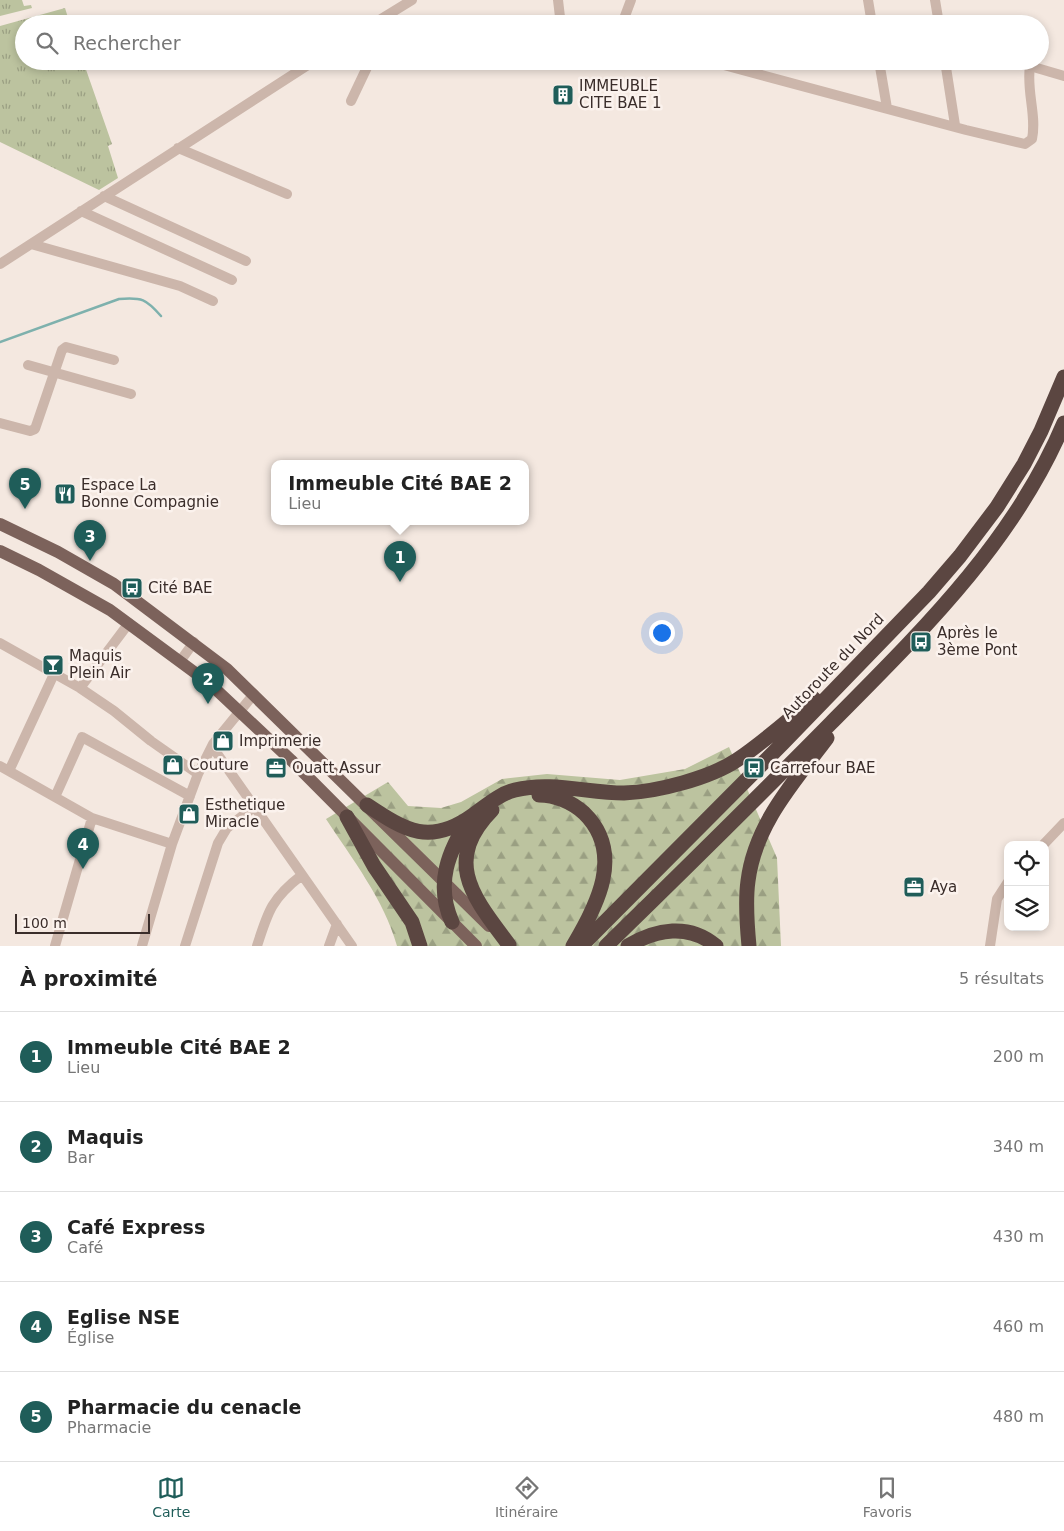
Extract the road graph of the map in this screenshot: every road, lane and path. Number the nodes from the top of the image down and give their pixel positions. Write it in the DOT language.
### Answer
graph roads {
  1 [pos="412,0"];
  2 [pos="558,0"];
  3 [pos="631,0"];
  4 [pos="868,0"];
  5 [pos="935,0"];
  6 [pos="388,15"];
  7 [pos="560,15"];
  8 [pos="625,15"];
  9 [pos="870,15"];
  10 [pos="938,15"];
  11 [pos="300,70"];
  12 [pos="366,70"];
  13 [pos="743,70"];
  14 [pos="880,70"];
  15 [pos="946,70"];
  16 [pos="1030,70"];
  17 [pos="1044,70"];
  18 [pos="1064,76"];
  19 [pos="351,101"];
  20 [pos="887,108"];
  21 [pos="955,125"];
  22 [pos="178,148"];
  23 [pos="286,194"];
  24 [pos="104,196"];
  25 [pos="81,211"];
  26 [pos="31,244"];
  27 [pos="246,261"];
  28 [pos="0,264"];
  29 [pos="232,280"];
  30 [pos="213,301"];
  31 [pos="114,360"];
  32 [pos="28,365"];
  33 [pos="56,374"];
  34 [pos="1064,377"];
  35 [pos="131,394"];
  36 [pos="0,423"];
  37 [pos="1064,423"];
  38 [pos="0,524"];
  39 [pos="0,552"];
  40 [pos="129,623"];
  41 [pos="0,642"];
  42 [pos="194,642"];
  43 [pos="181,660"];
  44 [pos="854,667"];
  45 [pos="54,674"];
  46 [pos="80,688"];
  47 [pos="866,688"];
  48 [pos="254,694"];
  49 [pos="240,712"];
  50 [pos="213,744"];
  51 [pos="4,768"];
  52 [pos="198,774"];
  53 [pos="190,796"];
  54 [pos="55,797"];
  55 [pos="367,804"];
  56 [pos="254,807"];
  57 [pos="347,817"];
  58 [pos="471,817"];
  59 [pos="92,818"];
  60 [pos="1064,824"];
  61 [pos="1047,841"];
  62 [pos="172,844"];
  63 [pos="302,875"];
  64 [pos="443,881"];
  65 [pos="1005,886"];
  66 [pos="452,922"];
  67 [pos="337,924"];
  68 [pos="55,946"];
  69 [pos="142,946"];
  70 [pos="185,946"];
  71 [pos="257,946"];
  72 [pos="330,946"];
  73 [pos="352,946"];
  74 [pos="420,946"];
  75 [pos="476,946"];
  76 [pos="509,946"];
  77 [pos="573,946"];
  78 [pos="580,946"];
  79 [pos="606,946"];
  80 [pos="628,946"];
  81 [pos="716,946"];
  82 [pos="749,946"];
  83 [pos="990,946"];
  1 -- 6 [label="street"];
  2 -- 7 [label="street"];
  3 -- 8 [label="street"];
  4 -- 9 [label="street"];
  5 -- 10 [label="street"];
  11 -- 22 [label="street"];
  12 -- 19 [label="street"];
  13 -- 20 [label="street"];
  14 -- 20 [label="street"];
  15 -- 21 [label="street"];
  16 -- 21 [label="street"];
  17 -- 18 [label="street"];
  20 -- 21 [label="street"];
  22 -- 23 [label="street"];
  22 -- 24 [label="street"];
  24 -- 25 [label="street"];
  24 -- 27 [label="street"];
  25 -- 26 [label="street"];
  25 -- 29 [label="street"];
  26 -- 28 [label="street"];
  26 -- 30 [label="street"];
  31 -- 33 [label="street"];
  32 -- 33 [label="street"];
  33 -- 35 [label="street"];
  33 -- 36 [label="street"];
  34 -- 44 [label="highway, Autoroute du Nord"];
  37 -- 47 [label="highway"];
  38 -- 42 [label="main road"];
  39 -- 40 [label="main road"];
  40 -- 43 [label="main road"];
  40 -- 46 [label="street"];
  41 -- 45 [label="street"];
  42 -- 43 [label="street"];
  42 -- 48 [label="main road"];
  43 -- 49 [label="main road"];
  44 -- 58 [label="highway"];
  44 -- 78 [label="highway, Autoroute du Nord"];
  45 -- 46 [label="street"];
  45 -- 51 [label="street"];
  46 -- 52 [label="street"];
  47 -- 79 [label="highway"];
  47 -- 82 [label="highway"];
  48 -- 49 [label="street"];
  48 -- 55 [label="main road"];
  49 -- 50 [label="street"];
  49 -- 57 [label="main road"];
  50 -- 52 [label="street"];
  50 -- 56 [label="street"];
  51 -- 54 [label="street"];
  52 -- 53 [label="street"];
  53 -- 54 [label="street"];
  53 -- 62 [label="street"];
  54 -- 59 [label="street"];
  55 -- 58 [label="highway"];
  55 -- 64 [label="main road"];
  56 -- 63 [label="street"];
  56 -- 70 [label="street"];
  57 -- 66 [label="main road"];
  57 -- 74 [label="highway"];
  58 -- 64 [label="highway"];
  59 -- 62 [label="street"];
  59 -- 68 [label="street"];
  60 -- 61 [label="street"];
  62 -- 69 [label="street"];
  63 -- 67 [label="street"];
  63 -- 71 [label="street"];
  64 -- 66 [label="highway"];
  64 -- 76 [label="main road"];
  65 -- 83 [label="street"];
  66 -- 75 [label="main road"];
  67 -- 72 [label="street"];
  67 -- 73 [label="street"];
  76 -- 77 [label="highway"];
  80 -- 81 [label="highway"];
}
